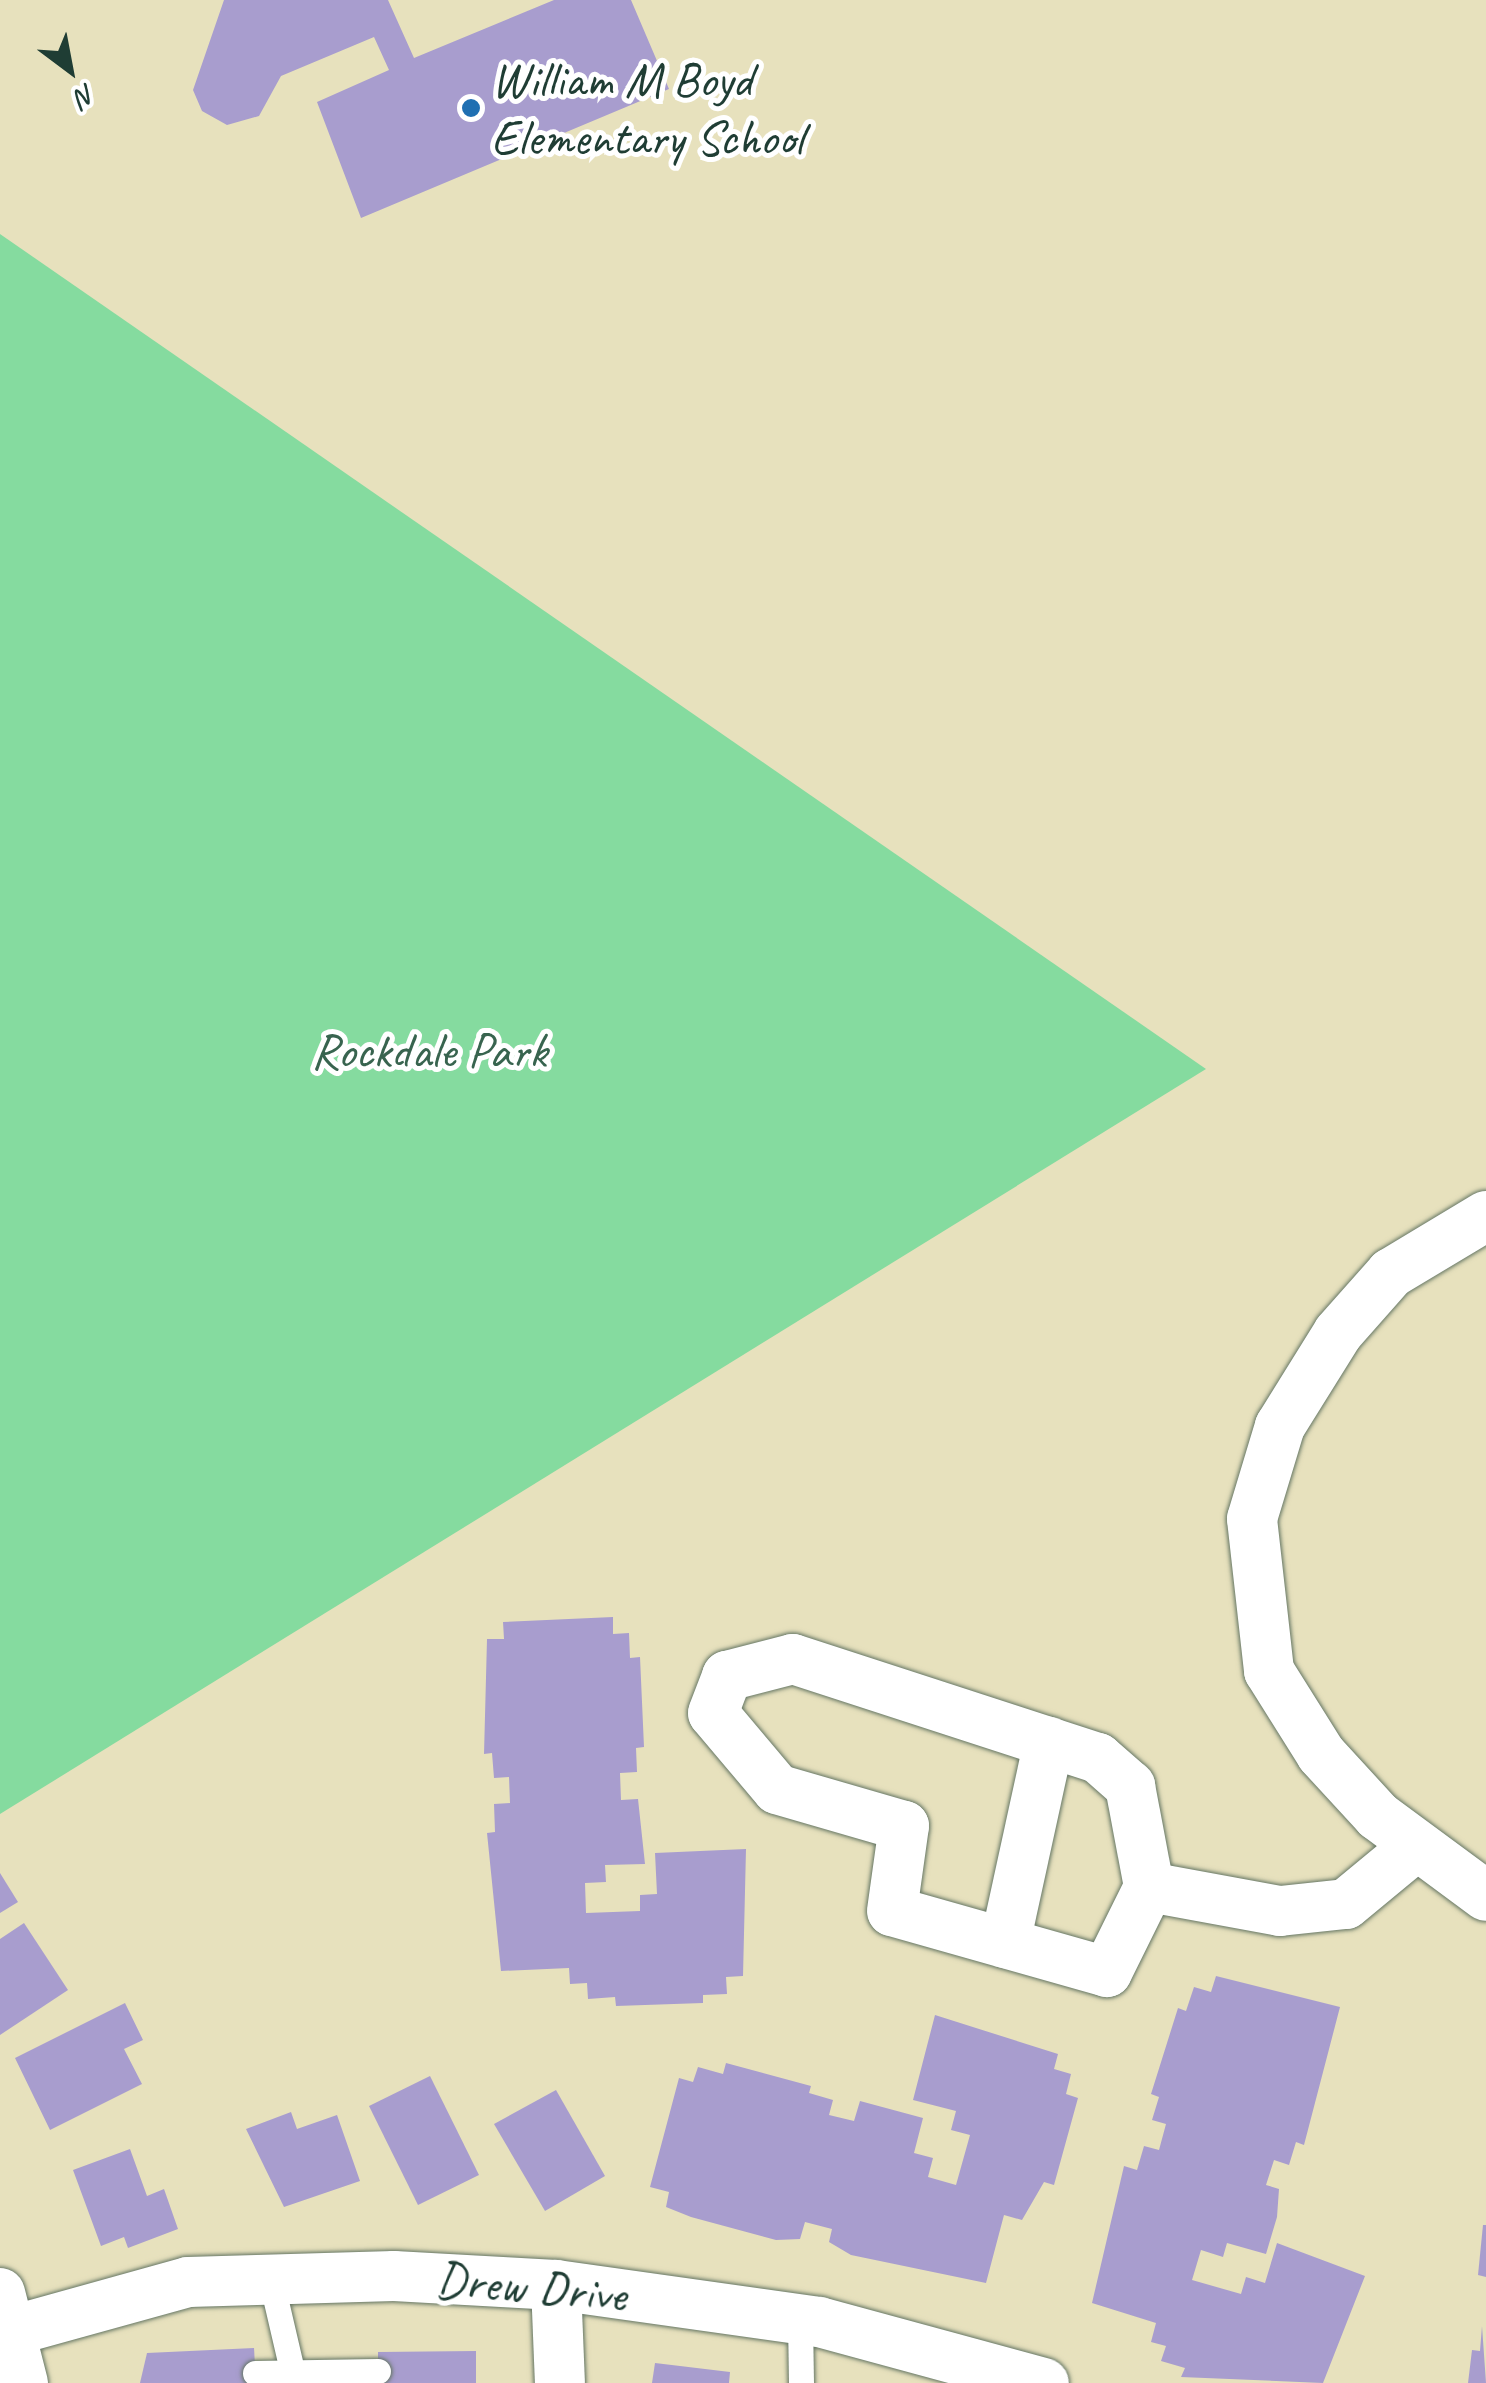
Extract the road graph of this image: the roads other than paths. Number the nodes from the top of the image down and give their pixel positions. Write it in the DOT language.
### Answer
graph roads {
  1 [pos="1486,1216"];
  2 [pos="1049,1742"];
  3 [pos="1416,1846"];
  4 [pos="1149,1887"];
  5 [pos="1486,1896"];
  6 [pos="1005,1943"];
  7 [pos="271,2280"];
  8 [pos="556,2284"];
  9 [pos="6,2312"];
  10 [pos="800,2319"];
  11 [pos="378,2371"];
  12 [pos="256,2373"];
  13 [pos="294,2378"];
  14 [pos="24,2383"];
  15 [pos="560,2383"];
  16 [pos="800,2383"];
  17 [pos="1044,2383"];
  1 -- 3 [label="street"];
  2 -- 4 [label="street"];
  2 -- 6 [label="street"];
  2 -- 6 [label="street"];
  3 -- 4 [label="street"];
  3 -- 5 [label="street"];
  4 -- 6 [label="street"];
  7 -- 8 [label="street, Drew Drive"];
  7 -- 9 [label="street, Drew Drive"];
  7 -- 13 [label="lane"];
  8 -- 10 [label="street, Drew Drive"];
  8 -- 15 [label="street"];
  9 -- 14 [label="street"];
  10 -- 16 [label="lane"];
  10 -- 17 [label="street, Drew Drive"];
  11 -- 13 [label="lane"];
  12 -- 13 [label="lane"];
}
